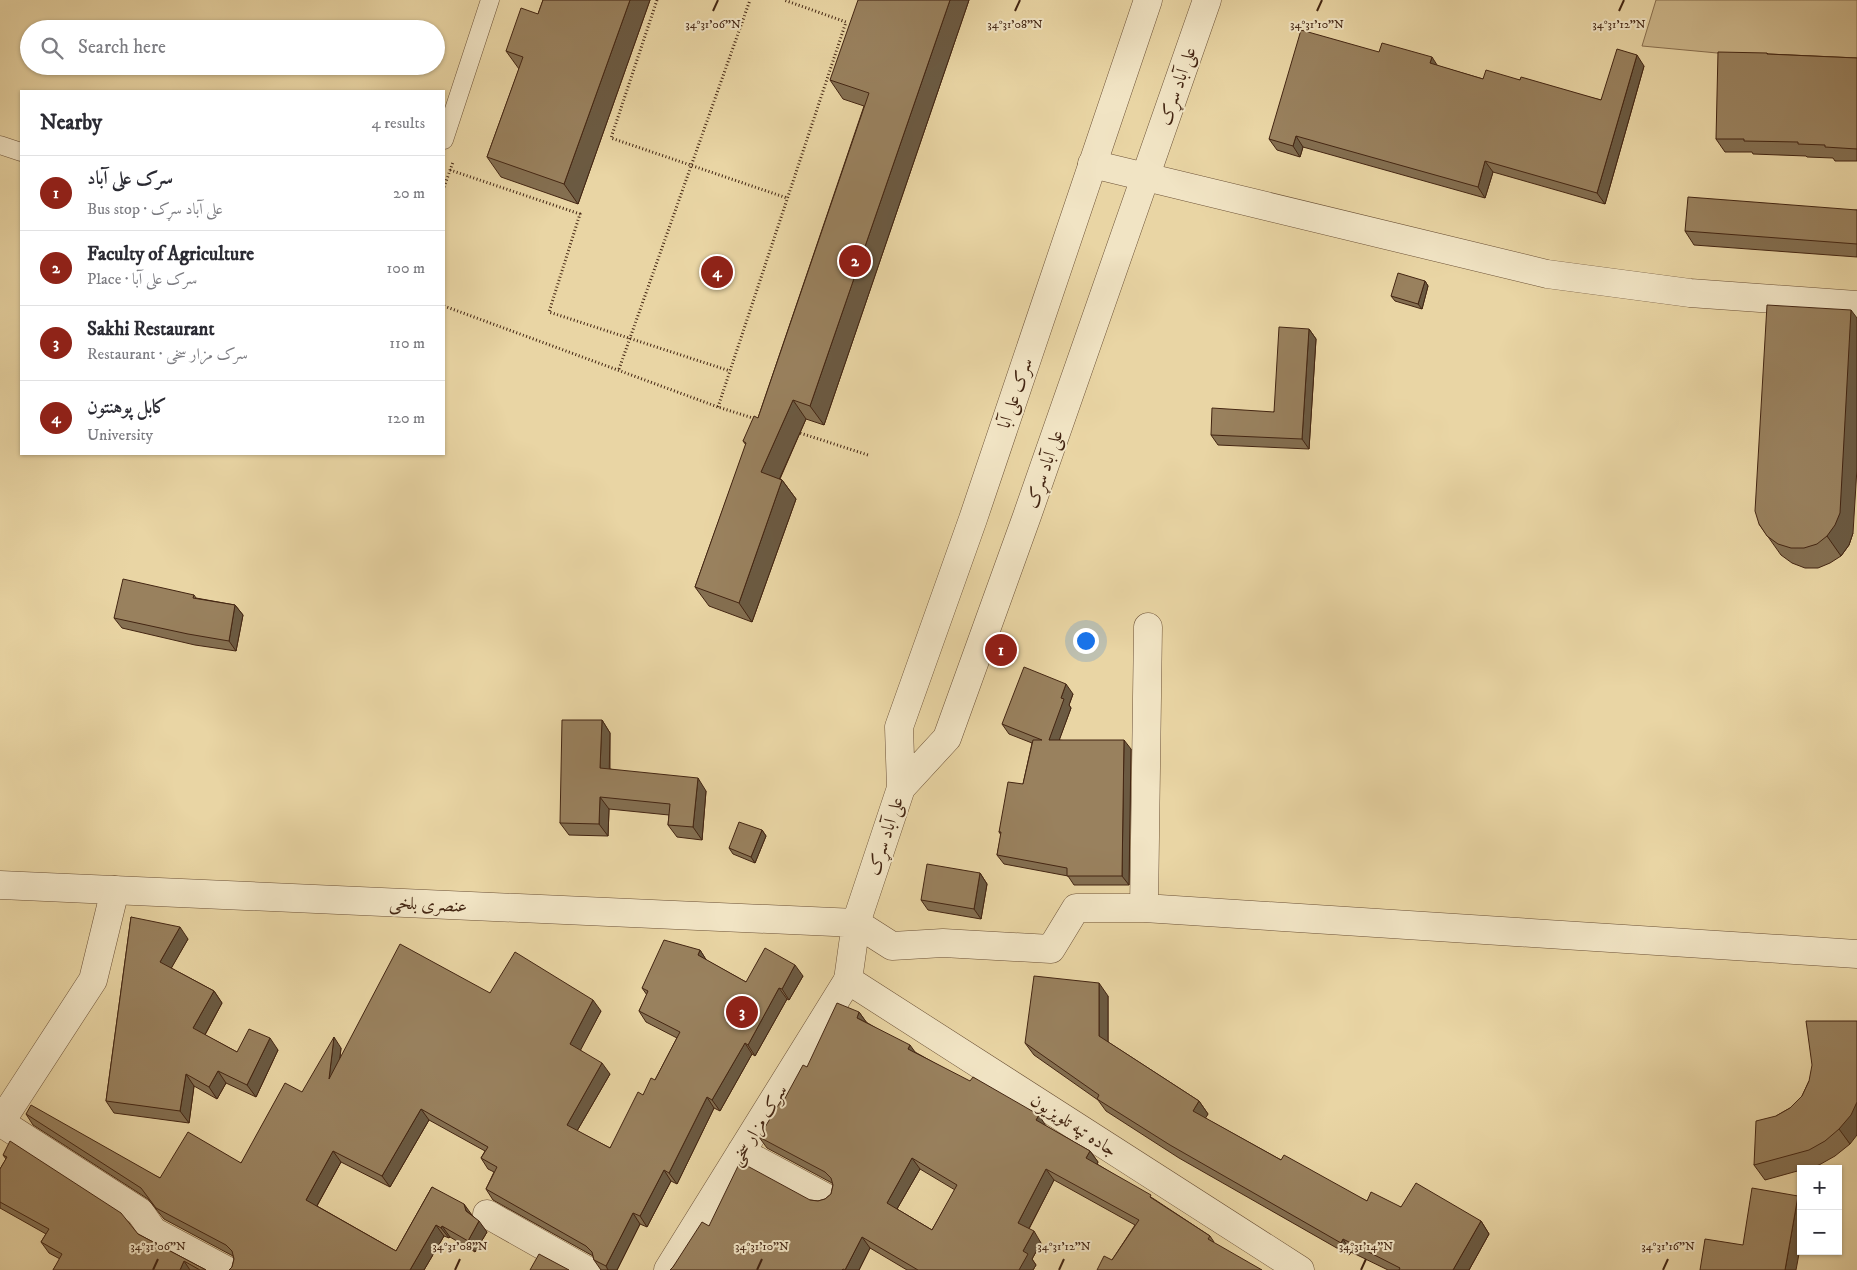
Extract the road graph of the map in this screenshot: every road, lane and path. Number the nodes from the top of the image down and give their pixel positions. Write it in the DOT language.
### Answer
graph roads {
  1 [pos="490,0"];
  2 [pos="657,0"];
  3 [pos="750,0"];
  4 [pos="784,0"];
  5 [pos="1148,0"];
  6 [pos="1207,0"];
  7 [pos="445,137"];
  8 [pos="0,145"];
  9 [pos="20,152"];
  10 [pos="1092,164"];
  11 [pos="691,166"];
  12 [pos="450,170"];
  13 [pos="1146,175"];
  14 [pos="787,198"];
  15 [pos="1857,305"];
  16 [pos="445,306"];
  17 [pos="630,338"];
  18 [pos="619,369"];
  19 [pos="730,371"];
  20 [pos="718,407"];
  21 [pos="765,422"];
  22 [pos="793,431"];
  23 [pos="868,455"];
  24 [pos="1148,626"];
  25 [pos="901,788"];
  26 [pos="0,884"];
  27 [pos="115,890"];
  28 [pos="1144,908"];
  29 [pos="856,923"];
  30 [pos="1857,954"];
  31 [pos="848,980"];
  32 [pos="0,1122"];
  33 [pos="741,1152"];
  34 [pos="825,1197"];
  35 [pos="486,1214"];
  36 [pos="226,1270"];
  37 [pos="586,1270"];
  38 [pos="668,1270"];
  39 [pos="1300,1270"];
  1 -- 7 [label="lane"];
  2 -- 11 [label="path"];
  3 -- 11 [label="path"];
  4 -- 14 [label="path"];
  5 -- 10 [label="street, سرک علی آبا"];
  6 -- 13 [label="street, علی آباد سړک"];
  8 -- 9 [label="lane"];
  10 -- 13 [label="street"];
  10 -- 25 [label="street, سرک علی آبا"];
  11 -- 14 [label="path"];
  11 -- 17 [label="path"];
  12 -- 17 [label="path"];
  13 -- 15 [label="street"];
  13 -- 25 [label="street, علی آباد سړک"];
  14 -- 19 [label="path"];
  16 -- 18 [label="path"];
  17 -- 18 [label="path"];
  17 -- 19 [label="path"];
  18 -- 20 [label="path"];
  19 -- 20 [label="path"];
  20 -- 21 [label="path"];
  22 -- 23 [label="path"];
  24 -- 28 [label="street"];
  25 -- 29 [label="street, علی آباد سړک"];
  26 -- 27 [label="street, عنصری بلخی"];
  27 -- 29 [label="street, عنصری بلخی"];
  27 -- 32 [label="street"];
  28 -- 29 [label="street"];
  28 -- 30 [label="street"];
  29 -- 31 [label="street, علی آباد سړک"];
  31 -- 33 [label="street, سرک مزار سخی"];
  31 -- 39 [label="street, جاده تپه تلویزیون"];
  32 -- 36 [label="street"];
  33 -- 34 [label="street"];
  33 -- 38 [label="street, سرک مزار سخی"];
  35 -- 37 [label="street"];
}
